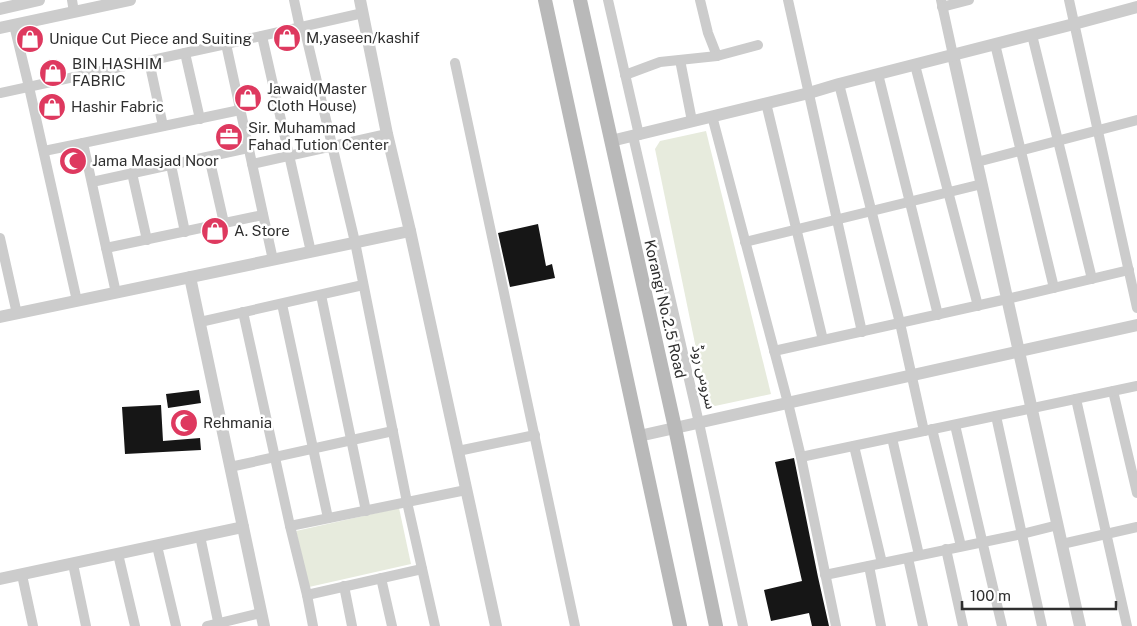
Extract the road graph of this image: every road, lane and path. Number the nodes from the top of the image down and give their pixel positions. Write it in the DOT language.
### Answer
graph roads {
  1 [pos="39,0"];
  2 [pos="130,0"];
  3 [pos="294,0"];
  4 [pos="360,0"];
  5 [pos="545,0"];
  6 [pos="580,0"];
  7 [pos="608,0"];
  8 [pos="700,0"];
  9 [pos="788,0"];
  10 [pos="970,0"];
  11 [pos="1069,0"];
  12 [pos="941,3"];
  13 [pos="73,6"];
  14 [pos="1137,7"];
  15 [pos="0,9"];
  16 [pos="363,13"];
  17 [pos="1074,24"];
  18 [pos="14,25"];
  19 [pos="302,27"];
  20 [pos="0,28"];
  21 [pos="1032,35"];
  22 [pos="262,36"];
  23 [pos="226,44"];
  24 [pos="995,44"];
  25 [pos="758,45"];
  26 [pos="185,53"];
  27 [pos="953,55"];
  28 [pos="717,56"];
  29 [pos="680,60"];
  30 [pos="149,61"];
  31 [pos="455,63"];
  32 [pos="916,65"];
  33 [pos="878,74"];
  34 [pos="625,75"];
  35 [pos="839,84"];
  36 [pos="30,87"];
  37 [pos="0,93"];
  38 [pos="809,93"];
  39 [pos="766,102"];
  40 [pos="240,110"];
  41 [pos="712,116"];
  42 [pos="200,119"];
  43 [pos="1137,120"];
  44 [pos="692,121"];
  45 [pos="162,126"];
  46 [pos="1098,130"];
  47 [pos="387,134"];
  48 [pos="636,136"];
  49 [pos="611,141"];
  50 [pos="1058,141"];
  51 [pos="83,143"];
  52 [pos="332,146"];
  53 [pos="248,148"];
  54 [pos="1020,150"];
  55 [pos="44,151"];
  56 [pos="289,156"];
  57 [pos="209,157"];
  58 [pos="977,162"];
  59 [pos="252,164"];
  60 [pos="171,165"];
  61 [pos="132,173"];
  62 [pos="92,182"];
  63 [pos="982,184"];
  64 [pos="948,192"];
  65 [pos="910,201"];
  66 [pos="871,211"];
  67 [pos="263,215"];
  68 [pos="837,219"];
  69 [pos="224,224"];
  70 [pos="796,229"];
  71 [pos="410,231"];
  72 [pos="185,232"];
  73 [pos="0,238"];
  74 [pos="147,240"];
  75 [pos="354,242"];
  76 [pos="745,242"];
  77 [pos="106,248"];
  78 [pos="311,252"];
  79 [pos="273,260"];
  80 [pos="1129,270"];
  81 [pos="190,277"];
  82 [pos="1092,279"];
  83 [pos="364,286"];
  84 [pos="1054,288"];
  85 [pos="116,293"];
  86 [pos="321,295"];
  87 [pos="1007,300"];
  88 [pos="77,301"];
  89 [pos="282,304"];
  90 [pos="978,306"];
  91 [pos="1137,308"];
  92 [pos="243,312"];
  93 [pos="16,314"];
  94 [pos="938,315"];
  95 [pos="0,318"];
  96 [pos="200,322"];
  97 [pos="900,323"];
  98 [pos="1137,325"];
  99 [pos="862,332"];
  100 [pos="823,340"];
  101 [pos="774,351"];
  102 [pos="1019,352"];
  103 [pos="911,376"];
  104 [pos="1137,386"];
  105 [pos="1113,391"];
  106 [pos="1076,399"];
  107 [pos="788,403"];
  108 [pos="1032,409"];
  109 [pos="996,416"];
  110 [pos="700,423"];
  111 [pos="955,425"];
  112 [pos="675,428"];
  113 [pos="928,430"];
  114 [pos="393,431"];
  115 [pos="535,435"];
  116 [pos="639,436"];
  117 [pos="892,438"];
  118 [pos="352,440"];
  119 [pos="854,446"];
  120 [pos="313,448"];
  121 [pos="458,452"];
  122 [pos="275,457"];
  123 [pos="801,457"];
  124 [pos="230,467"];
  125 [pos="466,490"];
  126 [pos="1137,493"];
  127 [pos="407,502"];
  128 [pos="366,511"];
  129 [pos="328,518"];
  130 [pos="1058,525"];
  131 [pos="290,526"];
  132 [pos="243,527"];
  133 [pos="1137,527"];
  134 [pos="1022,534"];
  135 [pos="1106,534"];
  136 [pos="200,536"];
  137 [pos="982,542"];
  138 [pos="1062,544"];
  139 [pos="157,546"];
  140 [pos="961,546"];
  141 [pos="946,549"];
  142 [pos="118,554"];
  143 [pos="919,555"];
  144 [pos="908,558"];
  145 [pos="882,563"];
  146 [pos="73,564"];
  147 [pos="869,566"];
  148 [pos="422,569"];
  149 [pos="22,575"];
  150 [pos="825,575"];
  151 [pos="381,578"];
  152 [pos="0,579"];
  153 [pos="344,586"];
  154 [pos="307,595"];
  155 [pos="261,613"];
  156 [pos="219,625"];
  157 [pos="33,626"];
  158 [pos="86,626"];
  159 [pos="135,626"];
  160 [pos="176,626"];
  161 [pos="207,626"];
  162 [pos="264,626"];
  163 [pos="313,626"];
  164 [pos="352,626"];
  165 [pos="392,626"];
  166 [pos="435,626"];
  167 [pos="496,626"];
  168 [pos="575,626"];
  169 [pos="680,626"];
  170 [pos="716,626"];
  171 [pos="743,626"];
  172 [pos="836,626"];
  173 [pos="882,626"];
  174 [pos="923,626"];
  175 [pos="963,626"];
  176 [pos="1002,626"];
  177 [pos="1042,626"];
  178 [pos="1080,626"];
  179 [pos="1127,626"];
  1 -- 15 [label="street"];
  2 -- 13 [label="street"];
  3 -- 19 [label="street"];
  4 -- 16 [label="street"];
  5 -- 116 [label="main road"];
  6 -- 49 [label="main road, Korangi No.2.5 Road"];
  7 -- 34 [label="street, سروس روڈ"];
  8 -- 28 [label="street"];
  9 -- 38 [label="street"];
  10 -- 12 [label="street"];
  11 -- 17 [label="street"];
  12 -- 27 [label="street"];
  13 -- 18 [label="street"];
  14 -- 17 [label="street"];
  16 -- 19 [label="street"];
  16 -- 47 [label="street"];
  17 -- 21 [label="street"];
  17 -- 46 [label="street"];
  18 -- 20 [label="street"];
  18 -- 36 [label="street"];
  19 -- 22 [label="street"];
  19 -- 52 [label="street"];
  21 -- 24 [label="street"];
  21 -- 50 [label="street"];
  22 -- 23 [label="street"];
  22 -- 56 [label="street"];
  23 -- 26 [label="street"];
  23 -- 40 [label="street"];
  24 -- 27 [label="street"];
  24 -- 54 [label="street"];
  25 -- 28 [label="street"];
  26 -- 30 [label="street"];
  26 -- 42 [label="street"];
  27 -- 32 [label="street"];
  27 -- 58 [label="street"];
  28 -- 29 [label="street"];
  29 -- 34 [label="street"];
  29 -- 44 [label="street"];
  30 -- 36 [label="street"];
  30 -- 45 [label="street"];
  31 -- 115 [label="street"];
  32 -- 33 [label="street"];
  32 -- 64 [label="street"];
  33 -- 35 [label="street"];
  33 -- 65 [label="street"];
  34 -- 48 [label="street, سروس روڈ"];
  35 -- 38 [label="street"];
  35 -- 66 [label="street"];
  36 -- 37 [label="street"];
  36 -- 55 [label="street"];
  38 -- 39 [label="street"];
  38 -- 68 [label="street"];
  39 -- 41 [label="street"];
  39 -- 70 [label="street"];
  40 -- 42 [label="street"];
  40 -- 53 [label="street"];
  41 -- 44 [label="street"];
  41 -- 76 [label="street"];
  42 -- 45 [label="street"];
  43 -- 46 [label="street"];
  44 -- 48 [label="street"];
  45 -- 51 [label="street"];
  46 -- 50 [label="street"];
  46 -- 80 [label="street"];
  47 -- 52 [label="street"];
  47 -- 71 [label="street"];
  48 -- 49 [label="street"];
  48 -- 110 [label="street, سروس روڈ"];
  49 -- 112 [label="main road, Korangi No.2.5 Road"];
  50 -- 54 [label="street"];
  50 -- 82 [label="street"];
  51 -- 55 [label="street"];
  51 -- 62 [label="street"];
  52 -- 56 [label="street"];
  52 -- 75 [label="street"];
  53 -- 57 [label="street"];
  53 -- 59 [label="street"];
  54 -- 58 [label="street"];
  54 -- 84 [label="street"];
  55 -- 88 [label="street"];
  56 -- 59 [label="street"];
  56 -- 78 [label="street"];
  57 -- 60 [label="street"];
  57 -- 69 [label="street"];
  58 -- 63 [label="street"];
  59 -- 67 [label="street"];
  60 -- 61 [label="street"];
  60 -- 72 [label="street"];
  61 -- 62 [label="street"];
  61 -- 74 [label="street"];
  62 -- 77 [label="street"];
  63 -- 64 [label="street"];
  63 -- 87 [label="street"];
  64 -- 65 [label="street"];
  64 -- 90 [label="street"];
  65 -- 66 [label="street"];
  65 -- 94 [label="street"];
  66 -- 68 [label="street"];
  66 -- 97 [label="street"];
  67 -- 69 [label="street"];
  67 -- 79 [label="street"];
  68 -- 70 [label="street"];
  68 -- 99 [label="street"];
  69 -- 72 [label="street"];
  70 -- 76 [label="street"];
  70 -- 100 [label="street"];
  71 -- 75 [label="street"];
  71 -- 121 [label="street"];
  72 -- 74 [label="street"];
  73 -- 93 [label="street"];
  74 -- 77 [label="street"];
  75 -- 78 [label="street"];
  75 -- 83 [label="street"];
  76 -- 101 [label="street"];
  77 -- 85 [label="street"];
  78 -- 79 [label="street"];
  79 -- 81 [label="street"];
  80 -- 82 [label="street"];
  80 -- 91 [label="street"];
  81 -- 85 [label="street"];
  81 -- 96 [label="street"];
  82 -- 84 [label="street"];
  83 -- 86 [label="street"];
  83 -- 114 [label="street"];
  84 -- 87 [label="street"];
  85 -- 88 [label="street"];
  86 -- 89 [label="street"];
  86 -- 118 [label="street"];
  87 -- 90 [label="street"];
  87 -- 102 [label="street"];
  88 -- 93 [label="street"];
  89 -- 92 [label="street"];
  89 -- 120 [label="street"];
  90 -- 94 [label="street"];
  92 -- 96 [label="street"];
  92 -- 122 [label="street"];
  93 -- 95 [label="street"];
  94 -- 97 [label="street"];
  96 -- 124 [label="street"];
  97 -- 99 [label="street"];
  97 -- 103 [label="street"];
  98 -- 102 [label="street"];
  99 -- 100 [label="street"];
  100 -- 101 [label="street"];
  101 -- 107 [label="street"];
  102 -- 103 [label="street"];
  102 -- 108 [label="street"];
  103 -- 107 [label="street"];
  103 -- 113 [label="street"];
  104 -- 105 [label="street"];
  105 -- 106 [label="street"];
  105 -- 126 [label="street"];
  106 -- 108 [label="street"];
  106 -- 135 [label="street"];
  107 -- 110 [label="street"];
  107 -- 123 [label="street"];
  108 -- 109 [label="street"];
  108 -- 130 [label="street"];
  109 -- 111 [label="street"];
  109 -- 134 [label="street"];
  110 -- 112 [label="street"];
  110 -- 171 [label="street, سروس روڈ"];
  111 -- 113 [label="street"];
  111 -- 137 [label="street"];
  112 -- 116 [label="street"];
  112 -- 170 [label="main road, Korangi No.2.5 Road"];
  113 -- 117 [label="street"];
  113 -- 140 [label="street"];
  114 -- 118 [label="street"];
  114 -- 127 [label="street"];
  115 -- 121 [label="street"];
  115 -- 168 [label="street"];
  116 -- 169 [label="main road"];
  117 -- 119 [label="street"];
  117 -- 143 [label="street"];
  118 -- 120 [label="street"];
  118 -- 128 [label="street"];
  119 -- 123 [label="street"];
  119 -- 145 [label="street"];
  120 -- 122 [label="street"];
  120 -- 129 [label="street"];
  121 -- 125 [label="street"];
  122 -- 124 [label="street"];
  122 -- 131 [label="street"];
  123 -- 150 [label="street"];
  124 -- 132 [label="street"];
  125 -- 127 [label="street"];
  125 -- 167 [label="street"];
  127 -- 128 [label="street"];
  127 -- 148 [label="street"];
  128 -- 129 [label="street"];
  129 -- 131 [label="street"];
  130 -- 134 [label="street"];
  130 -- 138 [label="street"];
  131 -- 154 [label="street"];
  132 -- 136 [label="street"];
  132 -- 155 [label="street"];
  133 -- 135 [label="street"];
  134 -- 137 [label="street"];
  134 -- 177 [label="street"];
  135 -- 138 [label="street"];
  135 -- 179 [label="street"];
  136 -- 139 [label="street"];
  136 -- 156 [label="street"];
  137 -- 140 [label="street"];
  137 -- 176 [label="street"];
  138 -- 178 [label="street"];
  139 -- 142 [label="street"];
  139 -- 160 [label="street"];
  140 -- 141 [label="street"];
  141 -- 143 [label="street"];
  141 -- 175 [label="street"];
  142 -- 146 [label="street"];
  142 -- 159 [label="street"];
  143 -- 144 [label="street"];
  144 -- 145 [label="street"];
  144 -- 174 [label="street"];
  145 -- 147 [label="street"];
  146 -- 149 [label="street"];
  146 -- 158 [label="street"];
  147 -- 150 [label="street"];
  147 -- 173 [label="street"];
  148 -- 151 [label="street"];
  148 -- 166 [label="street"];
  149 -- 152 [label="street"];
  149 -- 157 [label="street"];
  150 -- 172 [label="street"];
  151 -- 153 [label="street"];
  151 -- 165 [label="street"];
  153 -- 154 [label="street"];
  153 -- 164 [label="street"];
  154 -- 163 [label="street"];
  155 -- 156 [label="street"];
  155 -- 162 [label="street"];
  156 -- 161 [label="street"];
}
